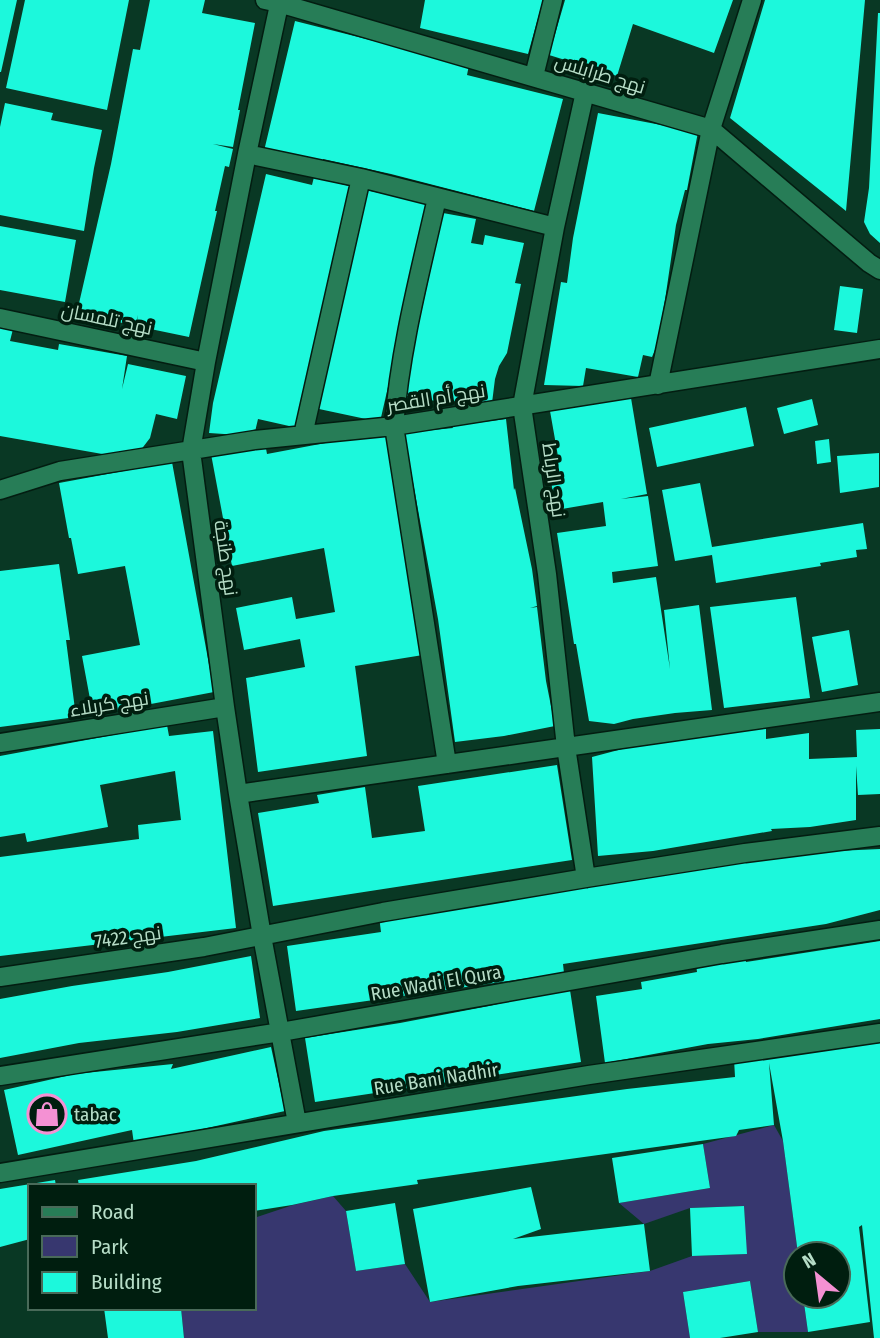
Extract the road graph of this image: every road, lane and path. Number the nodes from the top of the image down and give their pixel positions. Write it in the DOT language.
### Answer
graph roads {
  1 [pos="553,0"];
  2 [pos="752,0"];
  3 [pos="275,1"];
  4 [pos="534,76"];
  5 [pos="584,92"];
  6 [pos="711,129"];
  7 [pos="247,153"];
  8 [pos="361,178"];
  9 [pos="437,198"];
  10 [pos="555,228"];
  11 [pos="880,270"];
  12 [pos="0,318"];
  13 [pos="880,349"];
  14 [pos="206,362"];
  15 [pos="658,385"];
  16 [pos="522,406"];
  17 [pos="394,426"];
  18 [pos="303,435"];
  19 [pos="191,451"];
  20 [pos="0,489"];
  21 [pos="880,702"];
  22 [pos="225,707"];
  23 [pos="0,743"];
  24 [pos="566,747"];
  25 [pos="447,764"];
  26 [pos="238,794"];
  27 [pos="880,836"];
  28 [pos="586,878"];
  29 [pos="880,930"];
  30 [pos="262,936"];
  31 [pos="0,978"];
  32 [pos="281,1032"];
  33 [pos="880,1032"];
  34 [pos="0,1076"];
  35 [pos="297,1123"];
  36 [pos="0,1173"];
  1 -- 4 [label="street"];
  2 -- 6 [label="street"];
  3 -- 4 [label="street, نهج طرابلس"];
  3 -- 7 [label="street, نهج طنجة"];
  4 -- 5 [label="street, نهج طرابلس"];
  5 -- 6 [label="street, نهج طرابلس"];
  5 -- 10 [label="street, نهج الرباط"];
  6 -- 11 [label="street, نهج طرابلس"];
  6 -- 15 [label="street"];
  7 -- 8 [label="street"];
  7 -- 14 [label="street, نهج طنجة"];
  8 -- 9 [label="street"];
  8 -- 18 [label="street"];
  9 -- 10 [label="street"];
  9 -- 17 [label="street"];
  10 -- 16 [label="street, نهج الرباط"];
  12 -- 14 [label="street, نهج تلمسان"];
  13 -- 15 [label="street, نهج أم القصر"];
  14 -- 19 [label="street, نهج طنجة"];
  15 -- 16 [label="street, نهج أم القصر"];
  16 -- 17 [label="street, نهج أم القصر"];
  16 -- 24 [label="street, نهج الرباط"];
  17 -- 18 [label="street, نهج أم القصر"];
  17 -- 25 [label="street"];
  18 -- 19 [label="street, نهج أم القصر"];
  19 -- 20 [label="street, نهج أم القصر"];
  19 -- 22 [label="street, نهج طنجة"];
  21 -- 24 [label="street"];
  22 -- 23 [label="street, نهج كربلاء"];
  22 -- 26 [label="street, نهج طنجة"];
  24 -- 25 [label="street"];
  24 -- 28 [label="street, نهج الرباط"];
  25 -- 26 [label="street"];
  26 -- 30 [label="street, نهج طنجة"];
  27 -- 28 [label="street, نهج 7422"];
  28 -- 30 [label="street, نهج 7422"];
  29 -- 32 [label="street, Rue Wadi El Qura"];
  30 -- 31 [label="street, نهج 7422"];
  30 -- 32 [label="street, نهج طنجة"];
  32 -- 34 [label="street, Rue Wadi El Qura"];
  32 -- 35 [label="street, نهج طنجة"];
  33 -- 35 [label="street, Rue Bani Nadhir"];
  35 -- 36 [label="street, Rue Bani Nadhir"];
}
